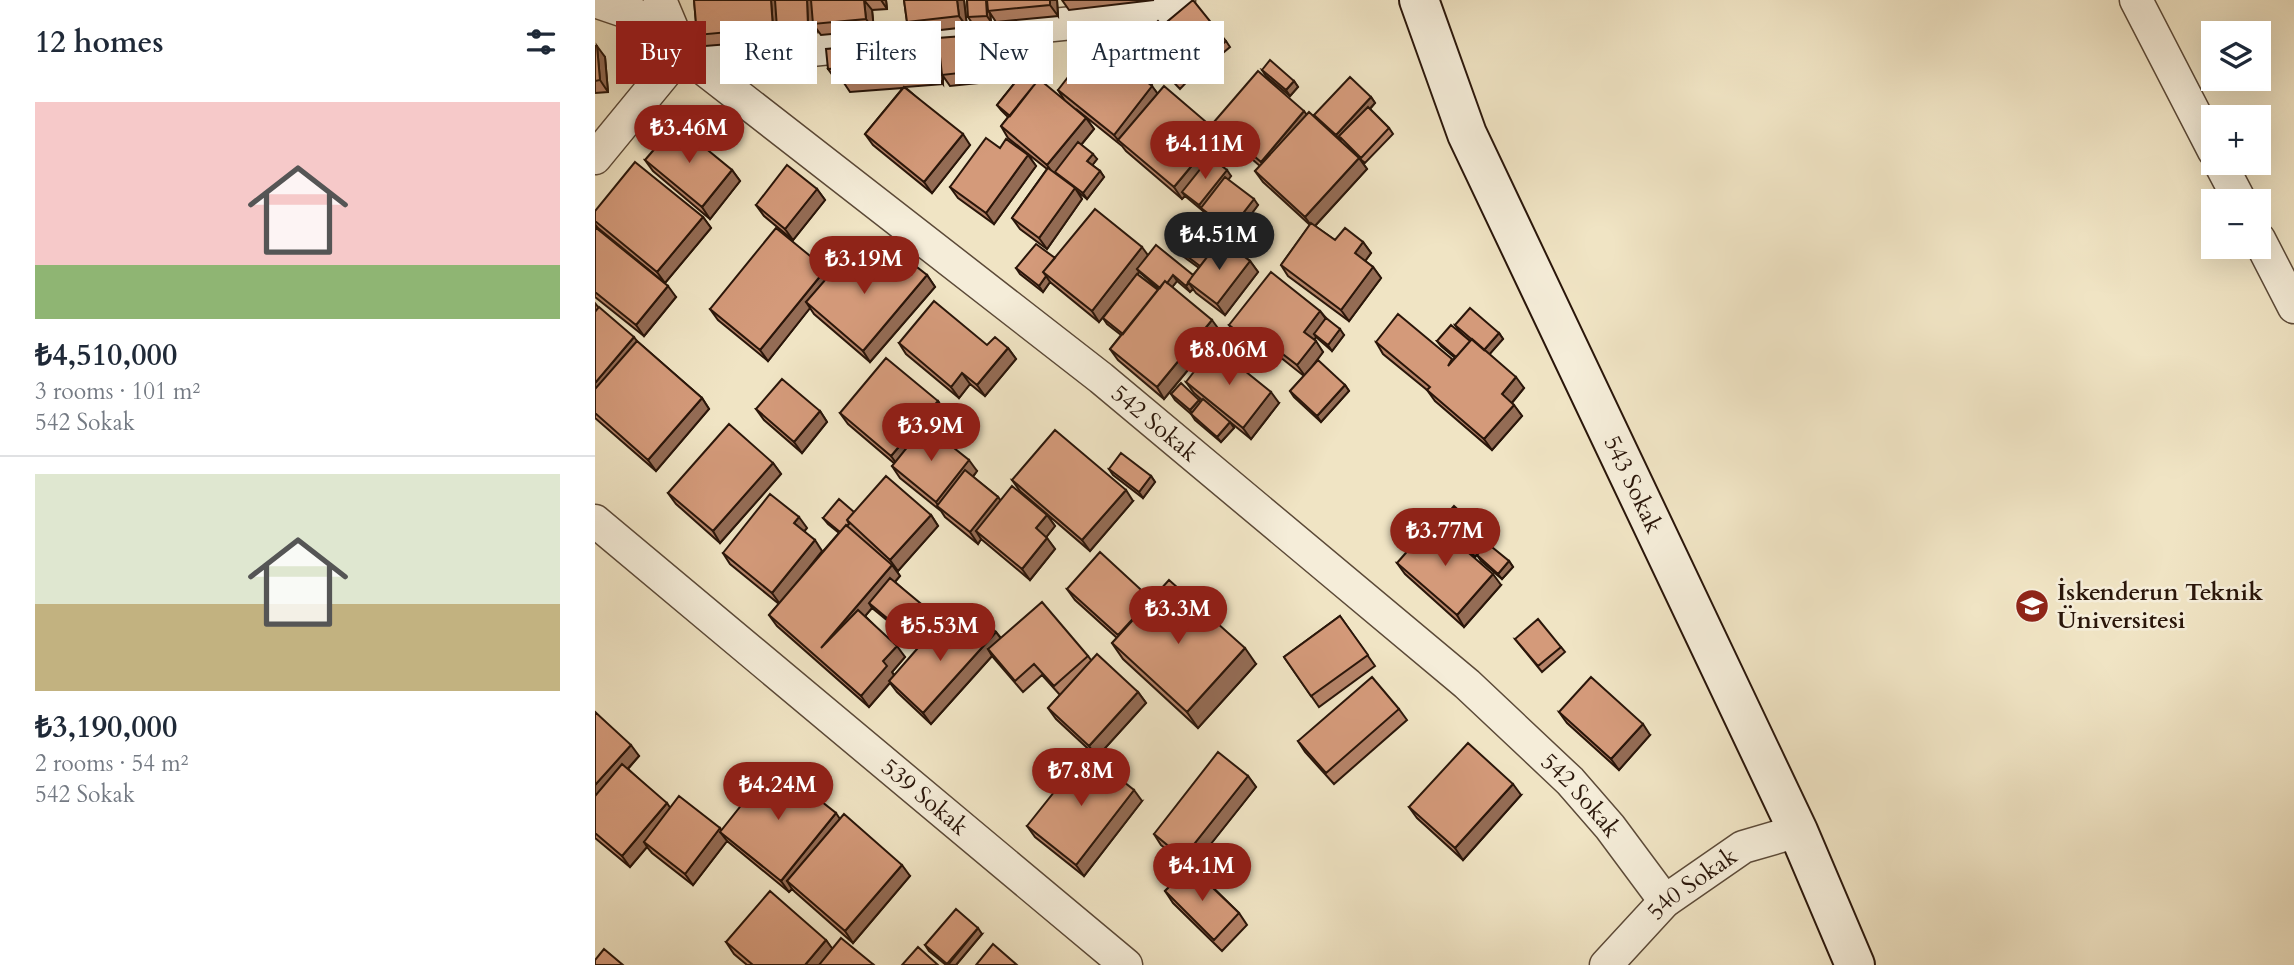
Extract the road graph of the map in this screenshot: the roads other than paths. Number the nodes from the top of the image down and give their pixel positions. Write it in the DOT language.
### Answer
graph roads {
  1 [pos="660,0"];
  2 [pos="1179,0"];
  3 [pos="1419,0"];
  4 [pos="2136,0"];
  5 [pos="595,1"];
  6 [pos="647,21"];
  7 [pos="671,21"];
  8 [pos="706,55"];
  9 [pos="706,70"];
  10 [pos="664,84"];
  11 [pos="2201,126"];
  12 [pos="595,159"];
  13 [pos="2269,259"];
  14 [pos="2294,307"];
  15 [pos="595,521"];
  16 [pos="1798,831"];
  17 [pos="1665,901"];
  18 [pos="1126,965"];
  19 [pos="1606,965"];
  20 [pos="1855,965"];
  1 -- 7 [label="street"];
  2 -- 8 [label="street"];
  3 -- 16 [label="street, 543 Sokak"];
  4 -- 11 [label="street"];
  5 -- 6 [label="street, 542 Sokak"];
  9 -- 17 [label="street, 542 Sokak"];
  10 -- 12 [label="street"];
  13 -- 14 [label="street"];
  15 -- 18 [label="street, 539 Sokak"];
  16 -- 17 [label="street, 540 Sokak"];
  16 -- 20 [label="street, 543 Sokak"];
  17 -- 19 [label="street, 540 Sokak"];
}
